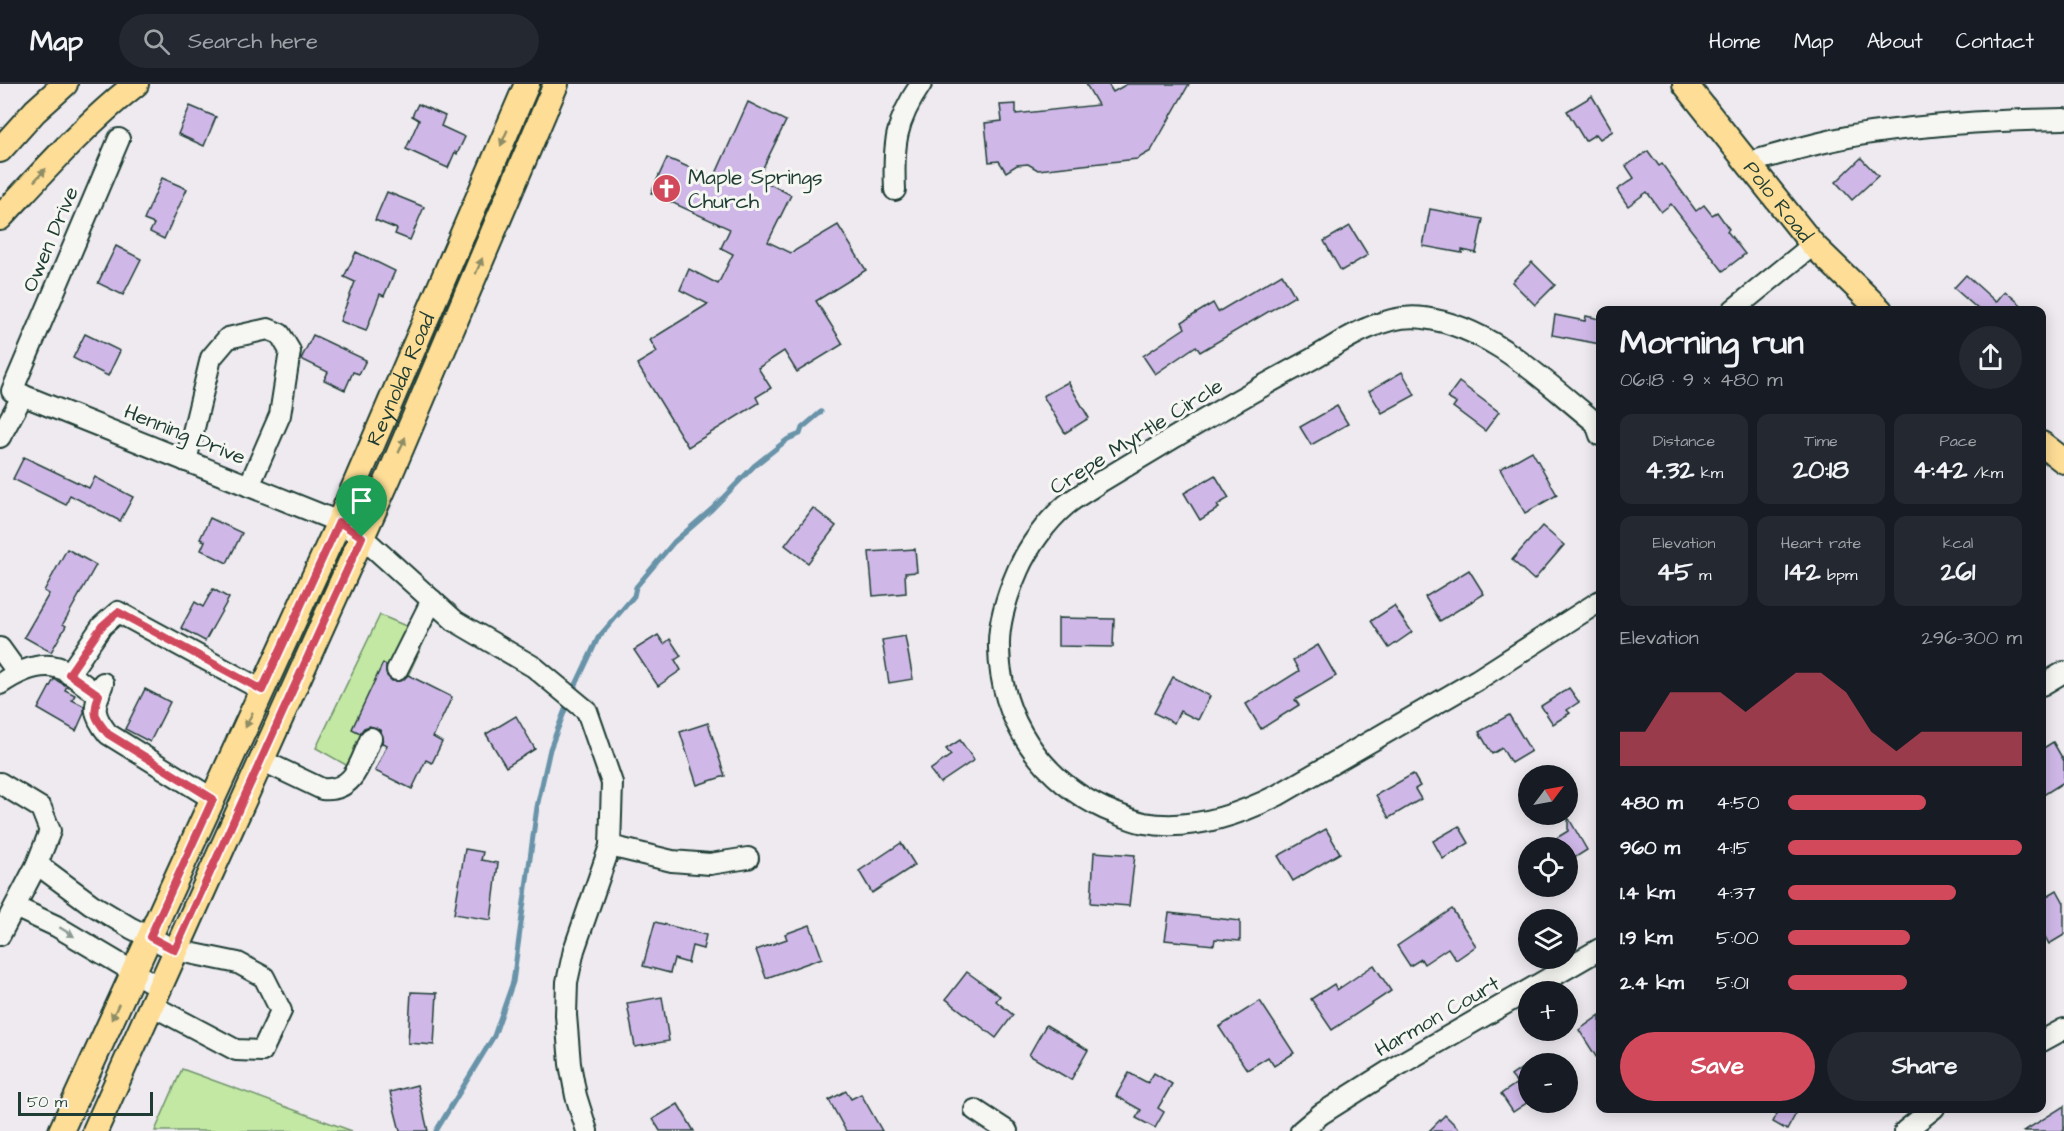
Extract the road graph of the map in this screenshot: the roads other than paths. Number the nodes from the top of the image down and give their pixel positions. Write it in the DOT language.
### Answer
graph roads {
  1 [pos="65,84"];
  2 [pos="136,84"];
  3 [pos="527,84"];
  4 [pos="556,84"];
  5 [pos="921,84"];
  6 [pos="1685,84"];
  7 [pos="2064,119"];
  8 [pos="119,139"];
  9 [pos="0,150"];
  10 [pos="1746,163"];
  11 [pos="895,190"];
  12 [pos="0,218"];
  13 [pos="1813,244"];
  14 [pos="1738,306"];
  15 [pos="1876,306"];
  16 [pos="18,393"];
  17 [pos="1596,424"];
  18 [pos="0,437"];
  19 [pos="2046,447"];
  20 [pos="186,461"];
  21 [pos="2064,461"];
  22 [pos="249,486"];
  23 [pos="339,522"];
  24 [pos="362,537"];
  25 [pos="432,600"];
  26 [pos="1596,604"];
  27 [pos="0,648"];
  28 [pos="397,670"];
  29 [pos="2064,672"];
  30 [pos="18,673"];
  31 [pos="69,674"];
  32 [pos="2046,683"];
  33 [pos="0,684"];
  34 [pos="262,690"];
  35 [pos="371,738"];
  36 [pos="261,760"];
  37 [pos="0,783"];
  38 [pos="213,799"];
  39 [pos="610,846"];
  40 [pos="748,858"];
  41 [pos="37,864"];
  42 [pos="15,907"];
  43 [pos="0,935"];
  44 [pos="150,937"];
  45 [pos="175,950"];
  46 [pos="1596,951"];
  47 [pos="133,972"];
  48 [pos="155,996"];
  49 [pos="2064,1029"];
  50 [pos="2046,1039"];
  51 [pos="975,1110"];
  52 [pos="1928,1113"];
  53 [pos="61,1131"];
  54 [pos="95,1131"];
  55 [pos="587,1131"];
  56 [pos="1007,1131"];
  57 [pos="1301,1131"];
  58 [pos="1905,1131"];
  1 -- 9 [label="main road"];
  12 -- 2 [label="main road, one-way"];
  3 -- 23 [label="main road, Reynolda Road, one-way"];
  24 -- 4 [label="main road, Reynolda Road, one-way"];
  5 -- 11 [label="street"];
  6 -- 10 [label="main road, Polo Road"];
  7 -- 10 [label="street"];
  8 -- 16 [label="street, Owen Drive"];
  10 -- 13 [label="main road, Polo Road"];
  13 -- 14 [label="street"];
  13 -- 15 [label="main road, Polo Road"];
  16 -- 18 [label="street, Owen Drive"];
  16 -- 20 [label="street, Henning Drive"];
  17 -- 26 [label="street, Crepe Myrtle Circle"];
  19 -- 21 [label="main road"];
  20 -- 22 [label="street, Henning Drive"];
  20 -- 22 [label="street"];
  22 -- 23 [label="street, Henning Drive"];
  23 -- 24 [label="street, Henning Drive"];
  23 -- 34 [label="main road, Reynolda Road"];
  24 -- 25 [label="street, Henning Drive"];
  24 -- 36 [label="main road, Reynolda Road"];
  25 -- 28 [label="street"];
  25 -- 39 [label="street, Henning Drive"];
  27 -- 30 [label="street"];
  29 -- 32 [label="street"];
  30 -- 31 [label="street"];
  30 -- 33 [label="street"];
  31 -- 34 [label="street"];
  31 -- 38 [label="street"];
  34 -- 38 [label="main road, Reynolda Road, one-way"];
  35 -- 36 [label="street"];
  36 -- 45 [label="main road, Reynolda Road"];
  37 -- 41 [label="street"];
  38 -- 44 [label="main road, Reynolda Road"];
  39 -- 40 [label="street"];
  39 -- 55 [label="street, Henning Drive"];
  41 -- 42 [label="street"];
  41 -- 44 [label="street"];
  42 -- 43 [label="street"];
  42 -- 47 [label="street, one-way"];
  44 -- 45 [label="street"];
  44 -- 47 [label="main road, Reynolda Road"];
  45 -- 48 [label="main road, Reynolda Road"];
  45 -- 48 [label="street"];
  46 -- 57 [label="street, Harmon Court"];
  47 -- 48 [label="street"];
  47 -- 53 [label="main road, Reynolda Road, one-way"];
  48 -- 54 [label="main road, Reynolda Road"];
  49 -- 50 [label="street"];
  51 -- 56 [label="street"];
  52 -- 58 [label="street"];
}
